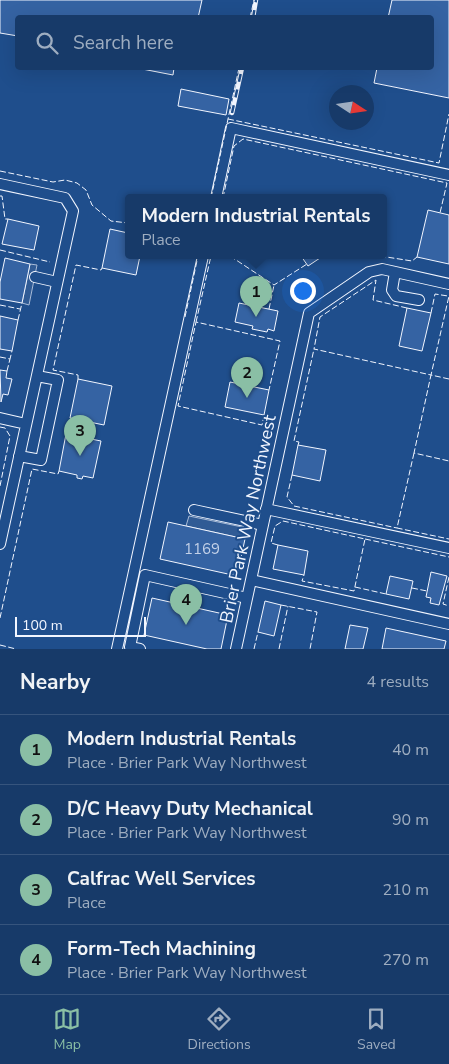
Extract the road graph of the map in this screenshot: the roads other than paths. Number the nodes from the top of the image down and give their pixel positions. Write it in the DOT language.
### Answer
graph roads {
  1 [pos="449,174"];
  2 [pos="0,184"];
  3 [pos="217,194"];
  4 [pos="202,259"];
  5 [pos="395,272"];
  6 [pos="35,277"];
  7 [pos="57,282"];
  8 [pos="449,284"];
  9 [pos="419,300"];
  10 [pos="37,376"];
  11 [pos="0,418"];
  12 [pos="26,424"];
  13 [pos="19,456"];
  14 [pos="266,509"];
  15 [pos="194,510"];
  16 [pos="263,525"];
  17 [pos="0,544"];
  18 [pos="449,548"];
  19 [pos="251,580"];
  20 [pos="247,598"];
  21 [pos="449,624"];
  22 [pos="117,649"];
  23 [pos="140,649"];
  24 [pos="236,649"];
  1 -- 3 [label="street"];
  2 -- 7 [label="street"];
  4 -- 22 [label="street"];
  5 -- 8 [label="street, Brier Park Way Northwest"];
  5 -- 9 [label="street"];
  5 -- 14 [label="street, Brier Park Way Northwest"];
  6 -- 7 [label="street"];
  7 -- 10 [label="street"];
  10 -- 12 [label="street"];
  10 -- 13 [label="street"];
  11 -- 12 [label="street"];
  12 -- 13 [label="street"];
  13 -- 17 [label="street"];
  14 -- 16 [label="street, Brier Park Way Northwest"];
  14 -- 18 [label="street"];
  15 -- 16 [label="street"];
  16 -- 19 [label="street, Brier Park Way Northwest"];
  19 -- 20 [label="street, Brier Park Way Northwest"];
  19 -- 21 [label="street"];
  20 -- 23 [label="street"];
  20 -- 24 [label="street, Brier Park Way Northwest"];
}
